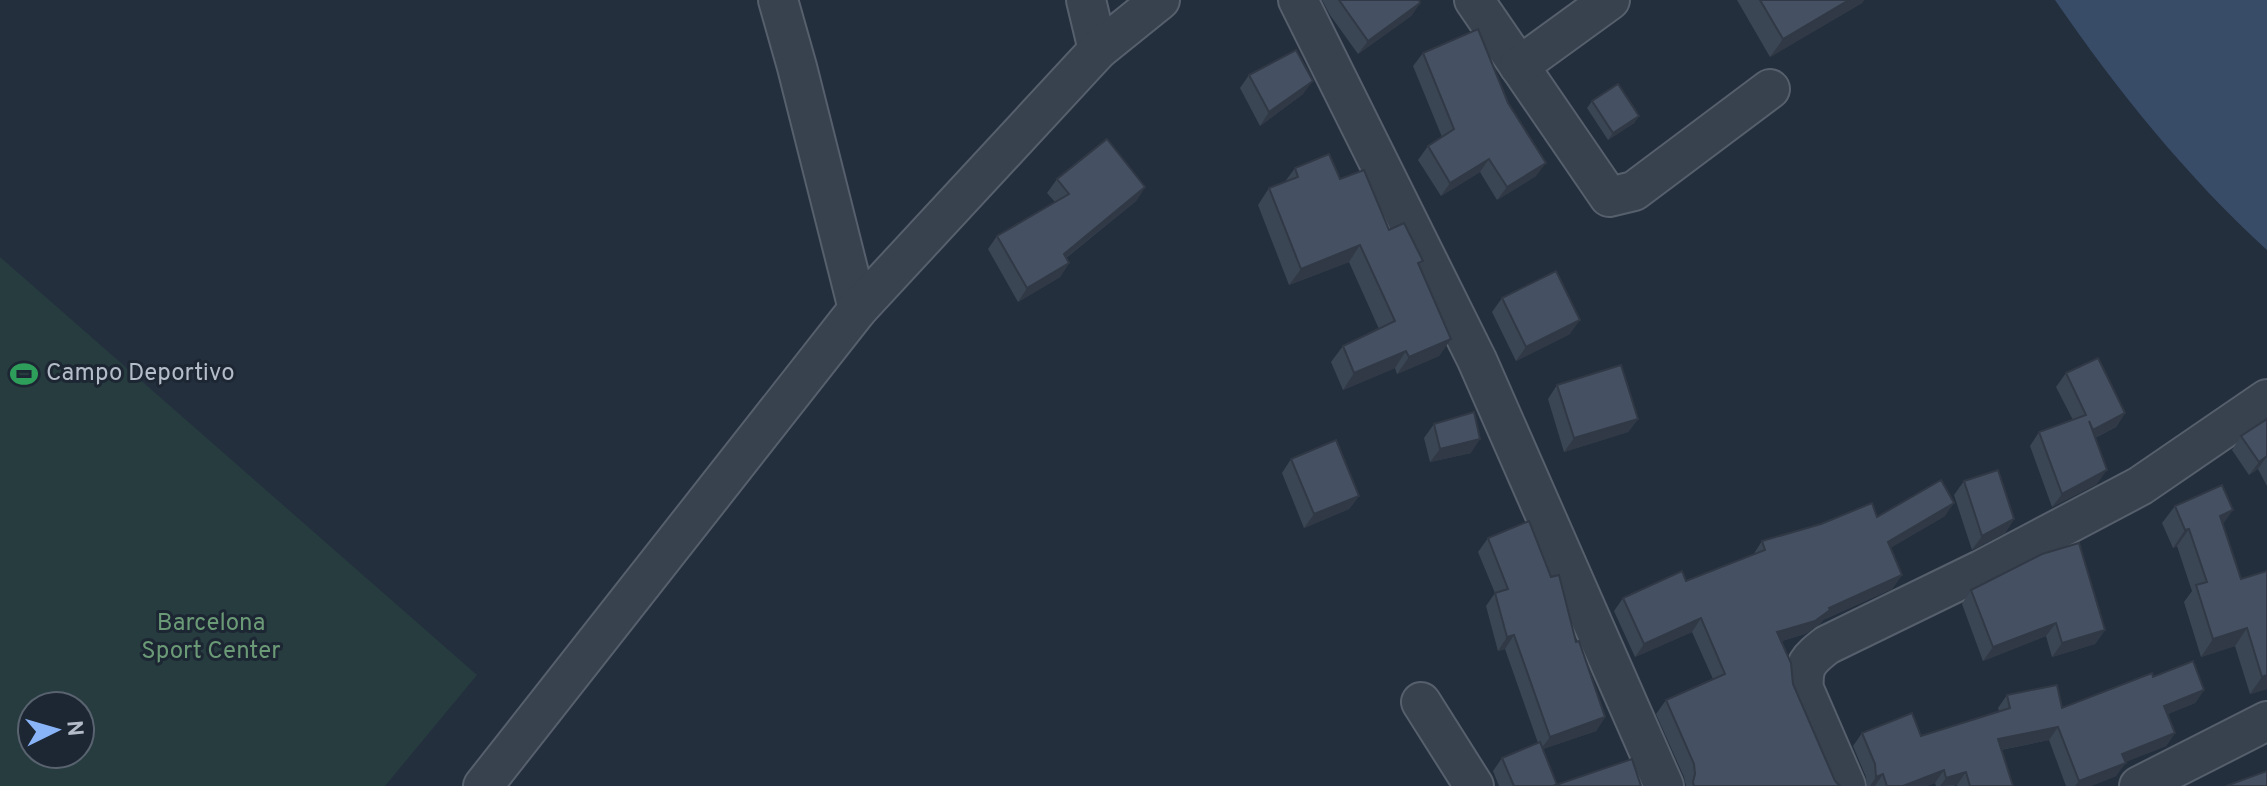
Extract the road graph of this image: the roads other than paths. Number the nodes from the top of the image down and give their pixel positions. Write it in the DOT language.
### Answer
graph roads {
  1 [pos="778,0"];
  2 [pos="1086,0"];
  3 [pos="1160,0"];
  4 [pos="1298,0"];
  5 [pos="1474,0"];
  6 [pos="1610,0"];
  7 [pos="1098,50"];
  8 [pos="1519,66"];
  9 [pos="1770,89"];
  10 [pos="858,309"];
  11 [pos="2267,399"];
  12 [pos="1421,702"];
  13 [pos="2267,721"];
  14 [pos="483,786"];
  15 [pos="1474,786"];
  16 [pos="1664,786"];
  17 [pos="1846,786"];
  18 [pos="2139,786"];
  1 -- 10 [label="street"];
  2 -- 7 [label="street"];
  3 -- 7 [label="street"];
  4 -- 16 [label="street"];
  5 -- 8 [label="street"];
  6 -- 8 [label="street"];
  7 -- 10 [label="street"];
  8 -- 9 [label="street"];
  10 -- 14 [label="street"];
  11 -- 17 [label="street"];
  12 -- 15 [label="street"];
  13 -- 18 [label="street"];
}
